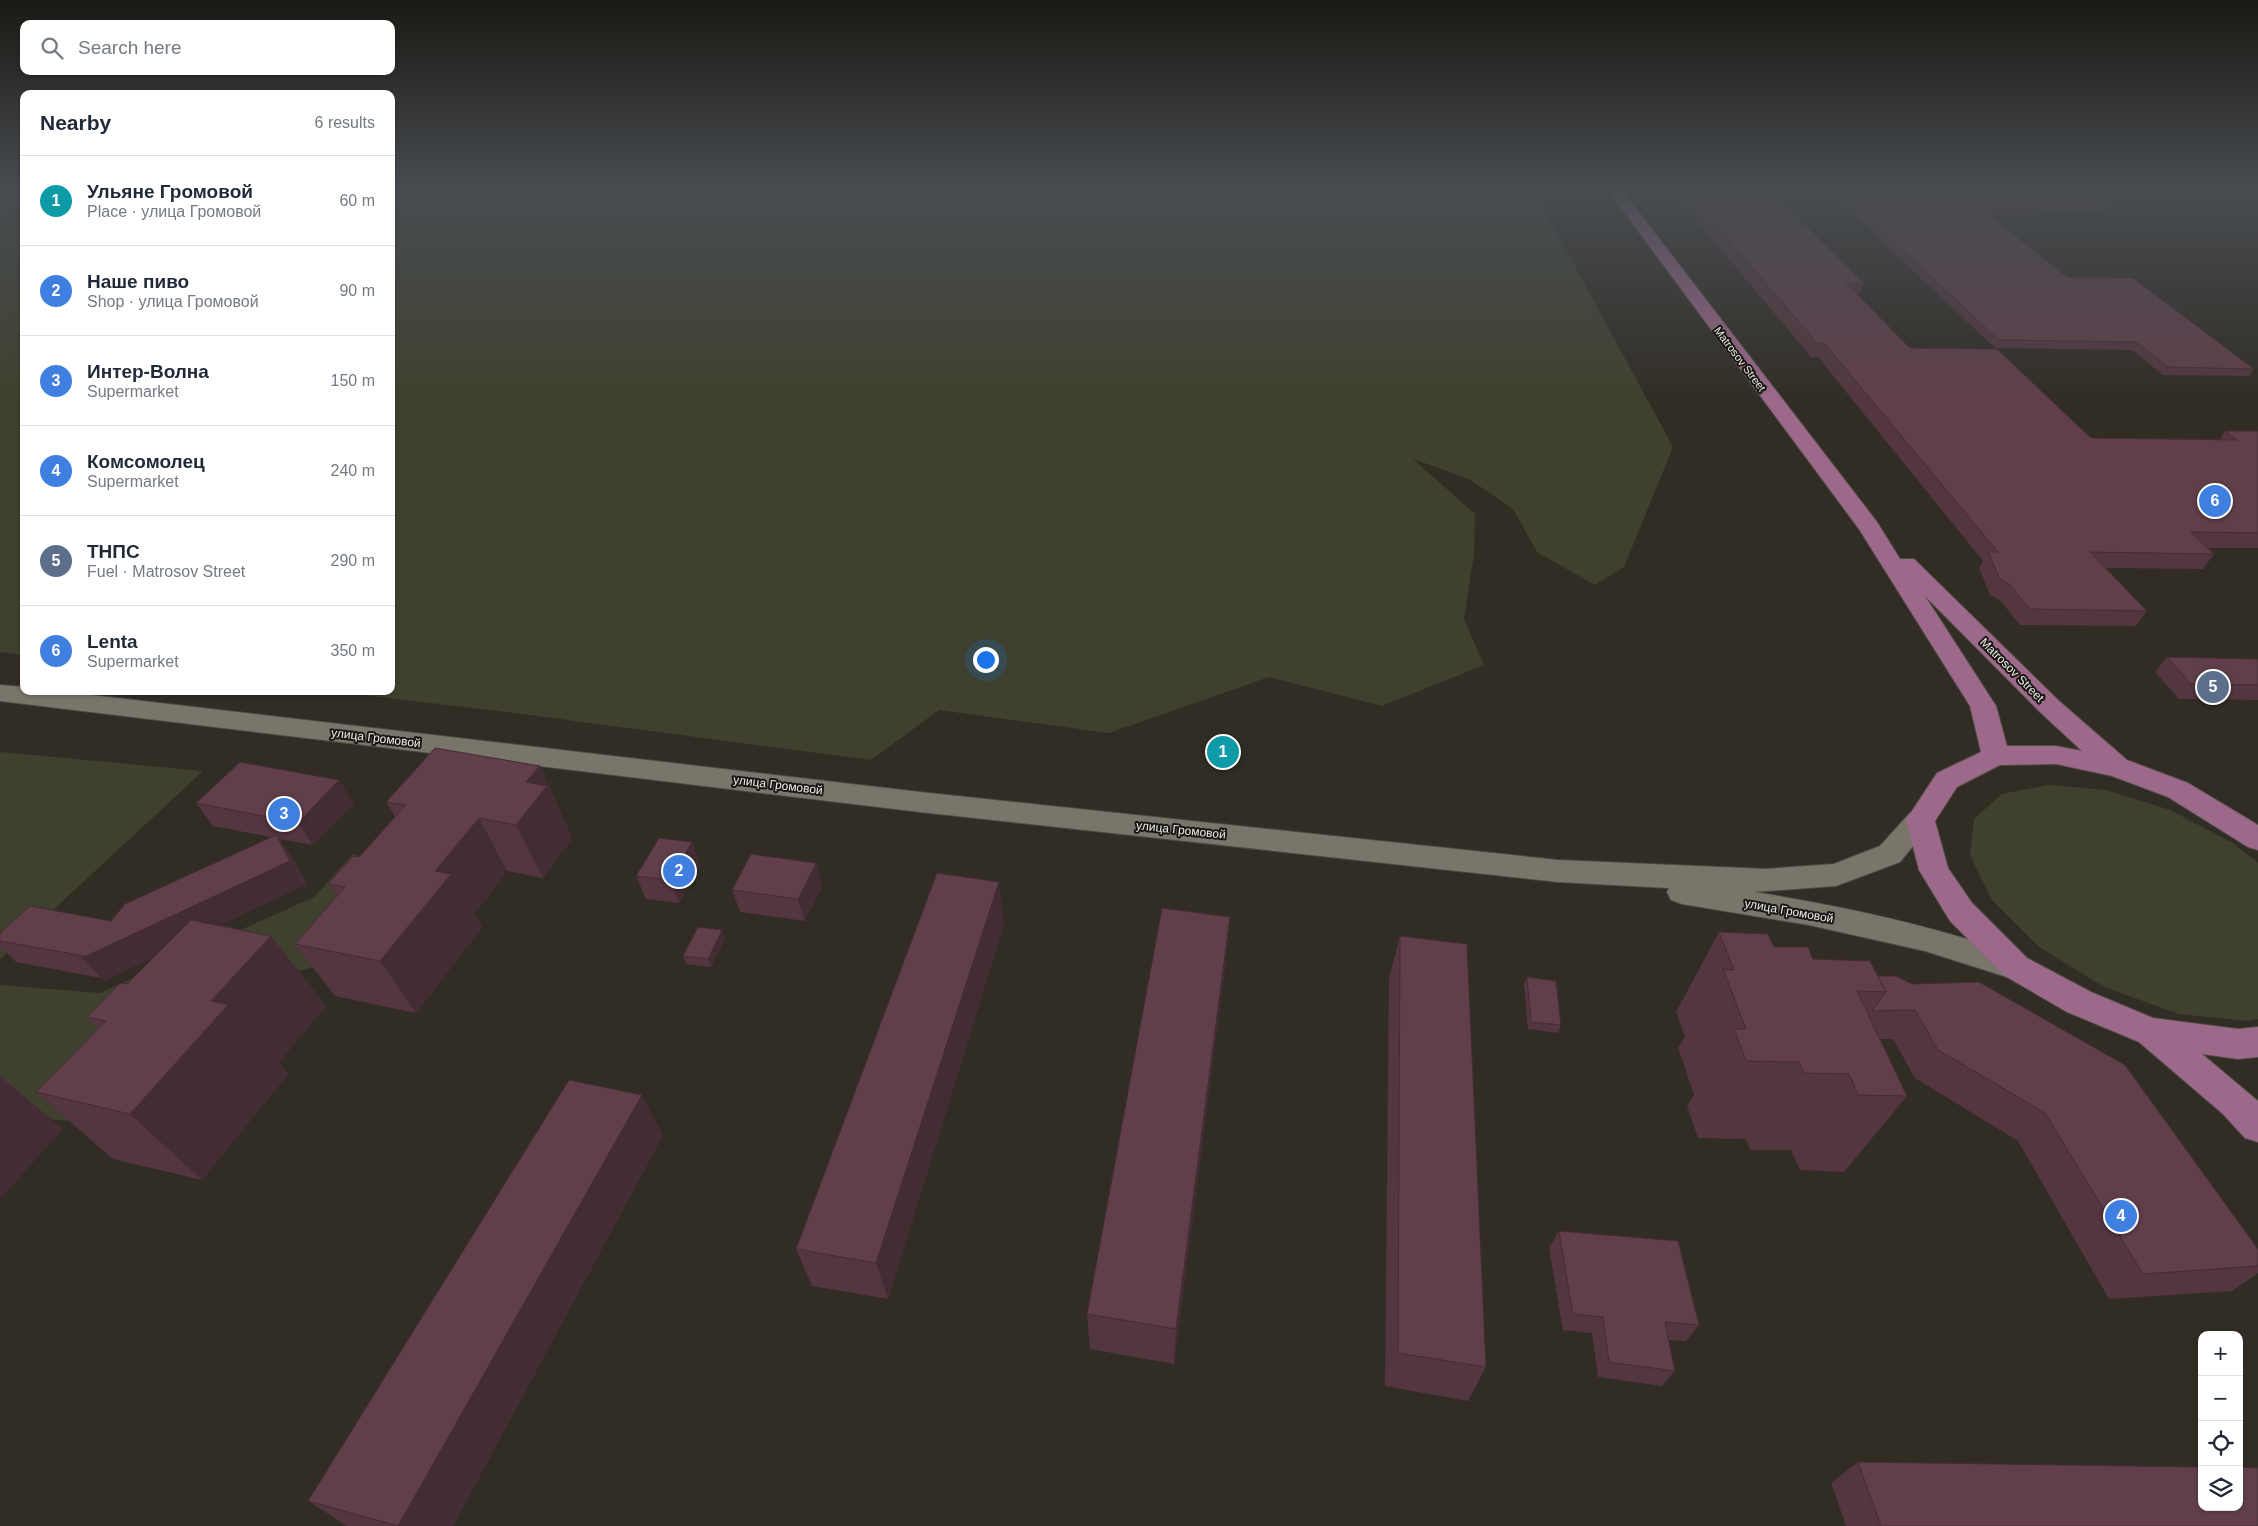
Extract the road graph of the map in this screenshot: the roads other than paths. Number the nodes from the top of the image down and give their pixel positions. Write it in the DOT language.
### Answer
graph roads {
  1 [pos="1668,260"];
  2 [pos="1869,527"];
  3 [pos="0,693"];
  4 [pos="1996,756"];
  5 [pos="2117,767"];
  6 [pos="1920,820"];
  7 [pos="2258,839"];
  8 [pos="1558,871"];
  9 [pos="2016,967"];
  10 [pos="2151,1032"];
  11 [pos="2258,1042"];
  12 [pos="2258,1126"];
  1 -- 2 [label="main road, Matrosov Street"];
  2 -- 4 [label="main road, Matrosov Street"];
  2 -- 5 [label="main road, Matrosov Street"];
  3 -- 8 [label="main road, улица Громовой"];
  4 -- 5 [label="main road"];
  4 -- 6 [label="main road"];
  5 -- 7 [label="main road"];
  6 -- 8 [label="main road, улица Громовой"];
  6 -- 9 [label="main road"];
  8 -- 9 [label="main road, улица Громовой"];
  9 -- 10 [label="main road"];
  10 -- 11 [label="main road"];
  10 -- 12 [label="main road"];
}
